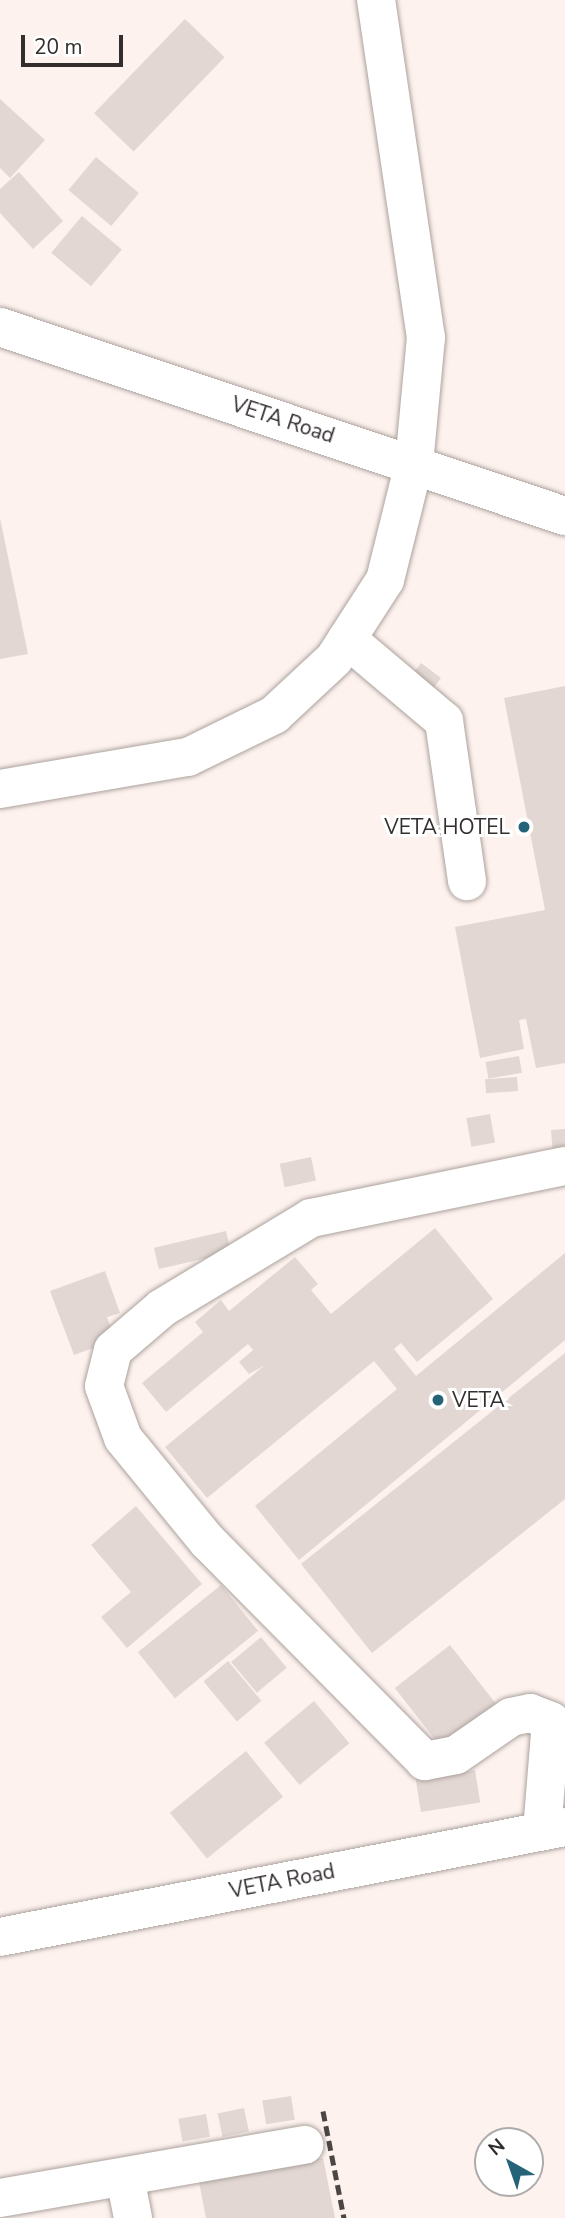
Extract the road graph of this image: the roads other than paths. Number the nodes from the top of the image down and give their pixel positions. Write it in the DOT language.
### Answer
graph roads {
  1 [pos="376,0"];
  2 [pos="0,327"];
  3 [pos="415,464"];
  4 [pos="565,516"];
  5 [pos="347,639"];
  6 [pos="0,789"];
  7 [pos="467,881"];
  8 [pos="565,1166"];
  9 [pos="554,1829"];
  10 [pos="0,1937"];
  11 [pos="304,2146"];
  12 [pos="125,2177"];
  13 [pos="0,2198"];
  14 [pos="133,2218"];
  1 -- 3 [label="street"];
  2 -- 3 [label="street, VETA Road"];
  3 -- 4 [label="street, VETA Road"];
  3 -- 5 [label="street"];
  5 -- 6 [label="street"];
  5 -- 7 [label="street"];
  8 -- 9 [label="street"];
  9 -- 10 [label="street, VETA Road"];
  11 -- 12 [label="street"];
  12 -- 13 [label="street"];
  12 -- 14 [label="street"];
}
